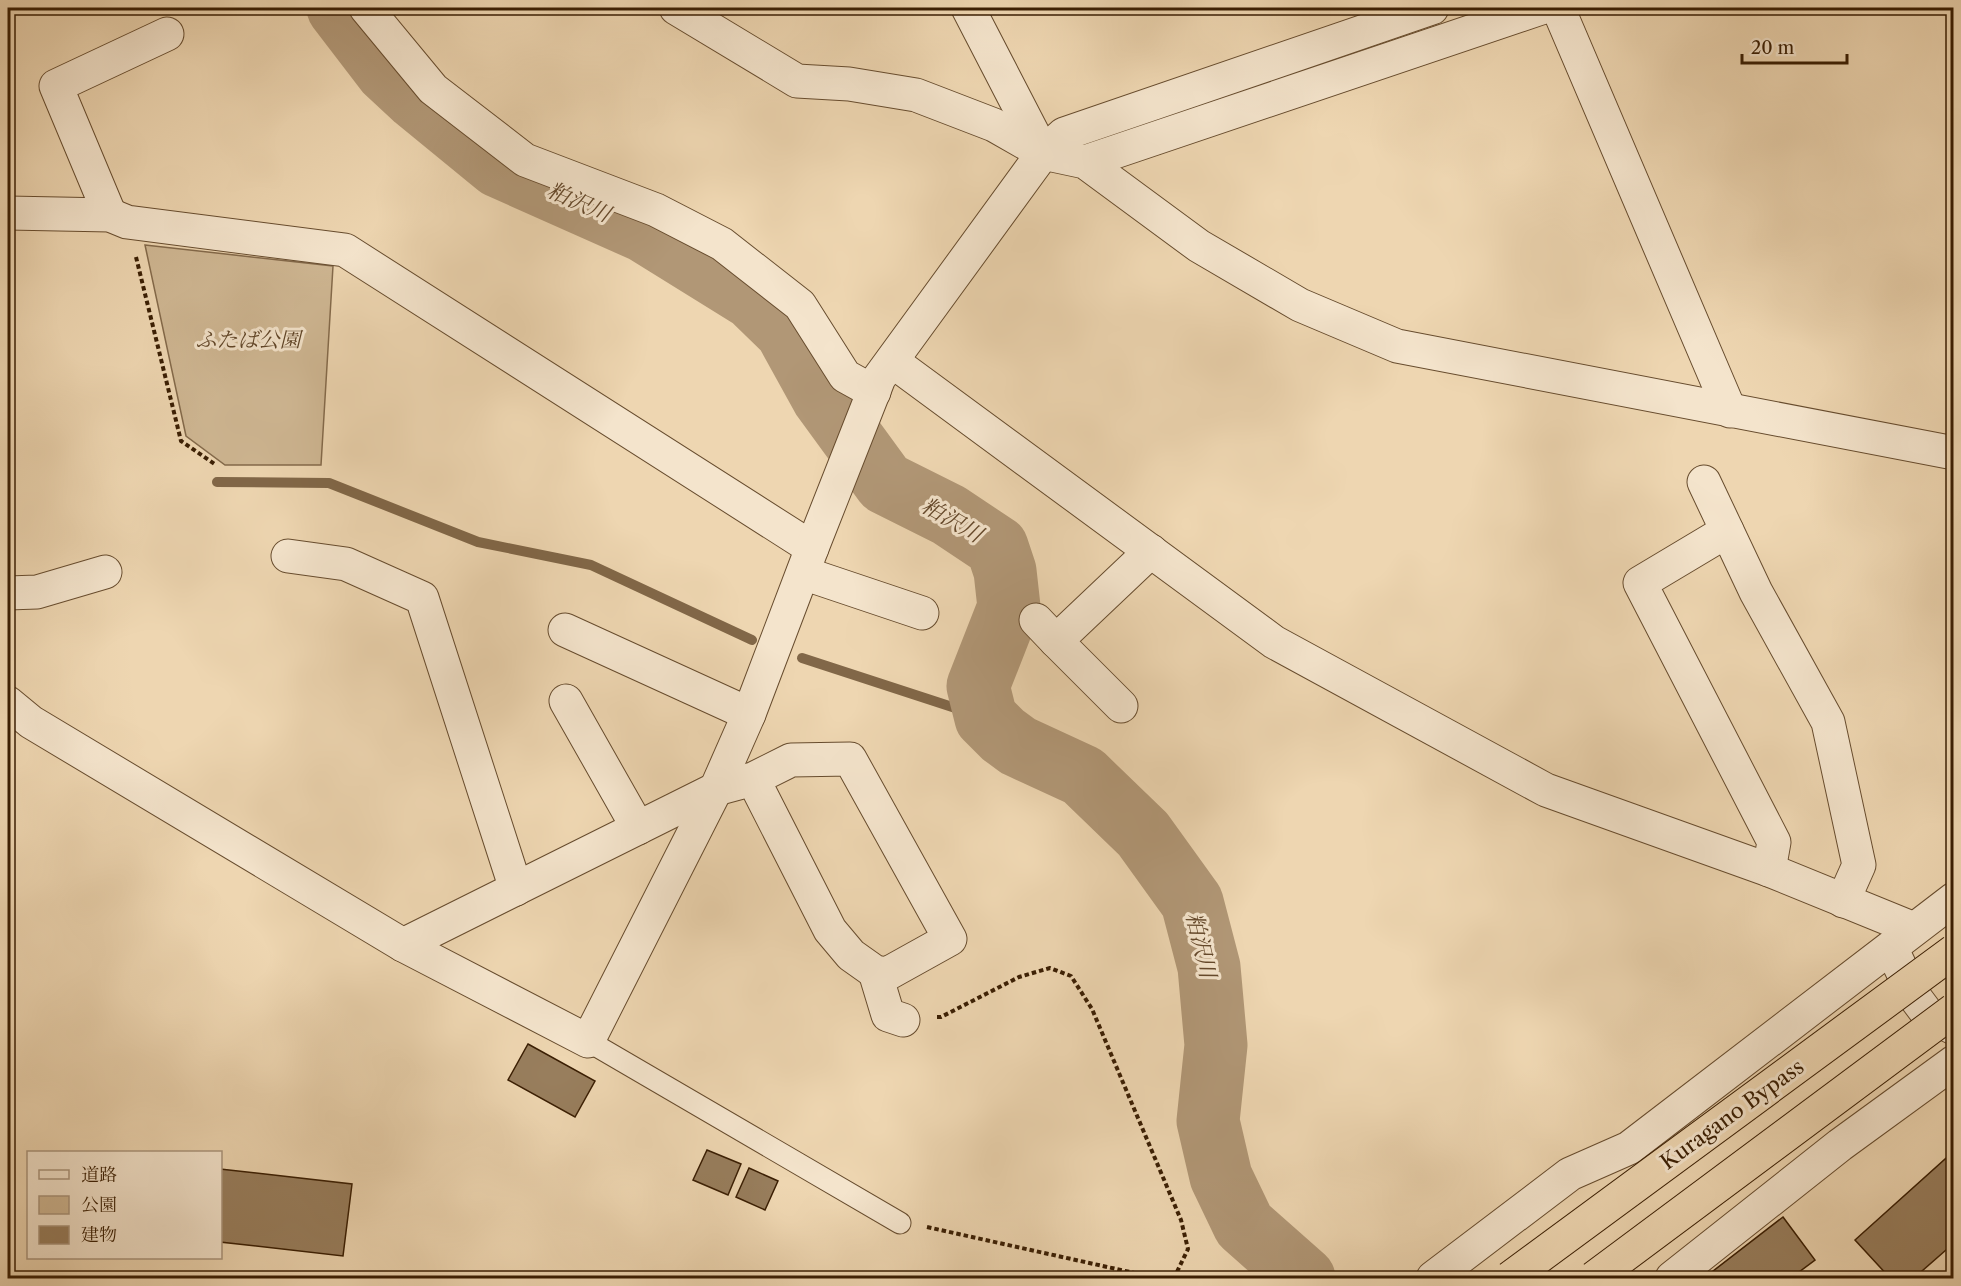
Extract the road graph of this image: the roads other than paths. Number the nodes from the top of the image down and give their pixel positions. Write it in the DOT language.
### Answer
graph roads {
  1 [pos="366,8"];
  2 [pos="676,8"];
  3 [pos="968,8"];
  4 [pos="1432,8"];
  5 [pos="1541,8"];
  6 [pos="1558,8"];
  7 [pos="167,34"];
  8 [pos="1043,153"];
  9 [pos="1085,162"];
  10 [pos="8,213"];
  11 [pos="118,218"];
  12 [pos="892,361"];
  13 [pos="874,392"];
  14 [pos="1730,411"];
  15 [pos="1953,453"];
  16 [pos="1704,482"];
  17 [pos="1727,531"];
  18 [pos="1151,551"];
  19 [pos="288,556"];
  20 [pos="807,560"];
  21 [pos="105,572"];
  22 [pos="8,593"];
  23 [pos="922,613"];
  24 [pos="565,630"];
  25 [pos="566,701"];
  26 [pos="8,703"];
  27 [pos="1121,706"];
  28 [pos="749,714"];
  29 [pos="753,779"];
  30 [pos="716,789"];
  31 [pos="638,828"];
  32 [pos="1769,870"];
  33 [pos="516,888"];
  34 [pos="1953,898"];
  35 [pos="1843,900"];
  36 [pos="1902,938"];
  37 [pos="402,945"];
  38 [pos="1953,951"];
  39 [pos="875,972"];
  40 [pos="1953,1010"];
  41 [pos="903,1020"];
  42 [pos="1953,1028"];
  43 [pos="588,1041"];
  44 [pos="1953,1062"];
  45 [pos="900,1223"];
  46 [pos="1433,1278"];
  47 [pos="1510,1278"];
  48 [pos="1594,1278"];
  49 [pos="1672,1278"];
  1 -- 13 [label="street"];
  2 -- 8 [label="street"];
  3 -- 8 [label="street"];
  4 -- 8 [label="street"];
  5 -- 9 [label="street"];
  6 -- 14 [label="street"];
  7 -- 11 [label="street"];
  8 -- 9 [label="street"];
  8 -- 12 [label="street"];
  9 -- 14 [label="street"];
  10 -- 11 [label="street"];
  11 -- 20 [label="street"];
  12 -- 13 [label="street"];
  12 -- 18 [label="street"];
  13 -- 20 [label="street"];
  14 -- 15 [label="street"];
  16 -- 17 [label="street"];
  17 -- 32 [label="street"];
  17 -- 35 [label="street"];
  18 -- 27 [label="street"];
  18 -- 32 [label="street"];
  19 -- 33 [label="street"];
  20 -- 23 [label="street"];
  20 -- 28 [label="street"];
  21 -- 22 [label="street"];
  24 -- 28 [label="street"];
  25 -- 31 [label="street"];
  26 -- 37 [label="street"];
  28 -- 30 [label="street"];
  29 -- 30 [label="street"];
  29 -- 39 [label="street"];
  29 -- 39 [label="street"];
  30 -- 31 [label="street"];
  30 -- 43 [label="street"];
  31 -- 33 [label="street"];
  32 -- 35 [label="street"];
  33 -- 37 [label="street"];
  34 -- 36 [label="street"];
  35 -- 36 [label="street"];
  36 -- 42 [label="street"];
  36 -- 46 [label="street"];
  37 -- 43 [label="street"];
  38 -- 47 [label="highway, Kuragano Bypass, bridge"];
  39 -- 41 [label="street"];
  40 -- 48 [label="highway, bridge"];
  43 -- 45 [label="lane"];
  44 -- 49 [label="street"];
}
